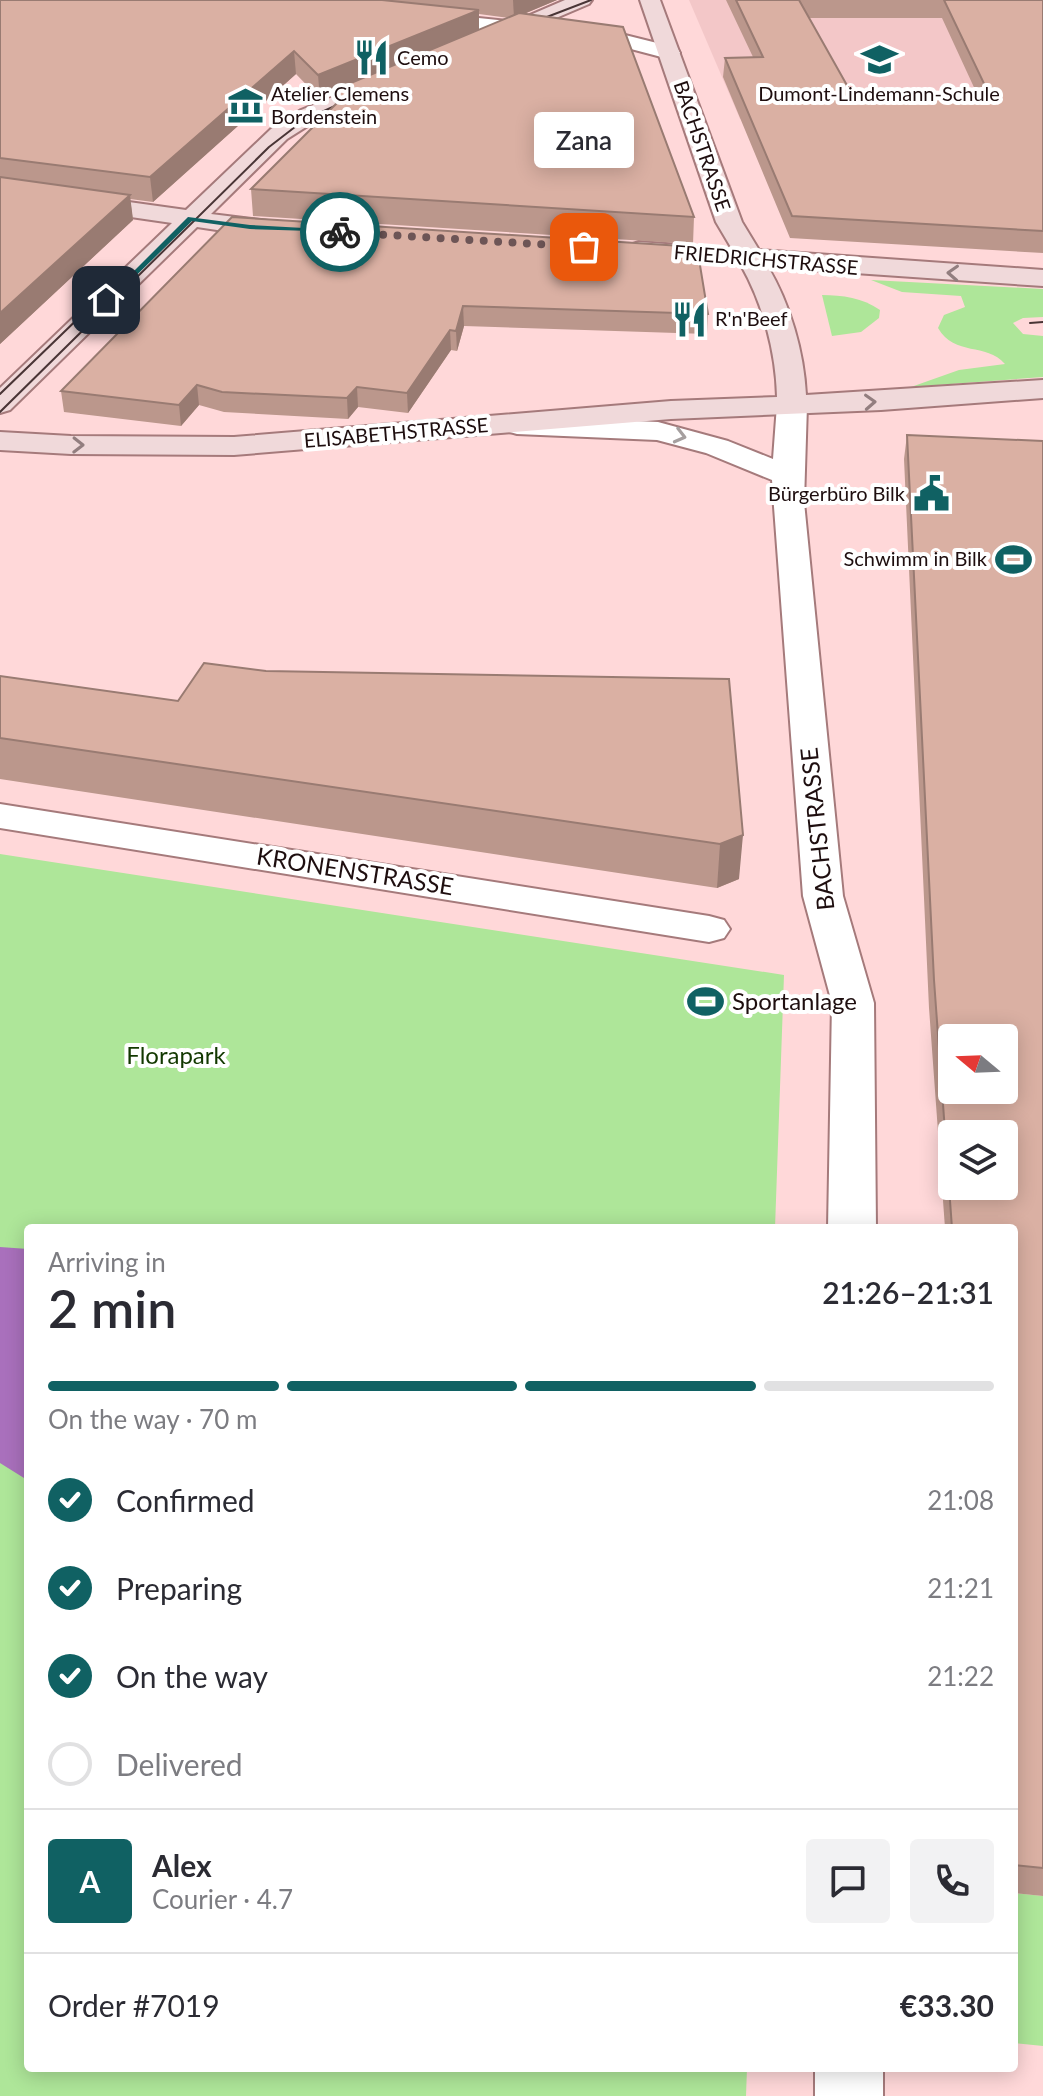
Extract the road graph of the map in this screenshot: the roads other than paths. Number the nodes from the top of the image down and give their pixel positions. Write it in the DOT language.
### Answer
graph roads {
  1 [pos="582,0"];
  2 [pos="650,0"];
  3 [pos="401,16"];
  4 [pos="514,29"];
  5 [pos="469,47"];
  6 [pos="669,53"];
  7 [pos="416,70"];
  8 [pos="0,191"];
  9 [pos="196,219"];
  10 [pos="300,230"];
  11 [pos="615,249"];
  12 [pos="750,259"];
  13 [pos="1043,278"];
  14 [pos="1043,389"];
  15 [pos="0,404"];
  16 [pos="792,405"];
  17 [pos="491,424"];
  18 [pos="0,441"];
  19 [pos="787,475"];
  20 [pos="0,816"];
  21 [pos="709,929"];
  22 [pos="852,1224"];
  23 [pos="849,2072"];
  24 [pos="849,2096"];
  1 -- 4 [label="street"];
  2 -- 6 [label="street, BACHSTRASSE"];
  3 -- 4 [label="street"];
  4 -- 5 [label="street"];
  4 -- 6 [label="street"];
  6 -- 12 [label="street, BACHSTRASSE"];
  7 -- 9 [label="street"];
  8 -- 9 [label="street"];
  9 -- 10 [label="street"];
  9 -- 15 [label="street"];
  11 -- 12 [label="street, FRIEDRICHSTRASSE"];
  13 -- 12 [label="street, FRIEDRICHSTRASSE, one-way"];
  12 -- 16 [label="street, BACHSTRASSE"];
  16 -- 14 [label="street, one-way"];
  16 -- 17 [label="street, ELISABETHSTRASSE"];
  16 -- 19 [label="street, BACHSTRASSE"];
  18 -- 17 [label="street, ELISABETHSTRASSE, one-way"];
  17 -- 19 [label="street, one-way"];
  19 -- 22 [label="street, BACHSTRASSE"];
  20 -- 21 [label="street, KRONENSTRASSE"];
  23 -- 24 [label="street"];
}
